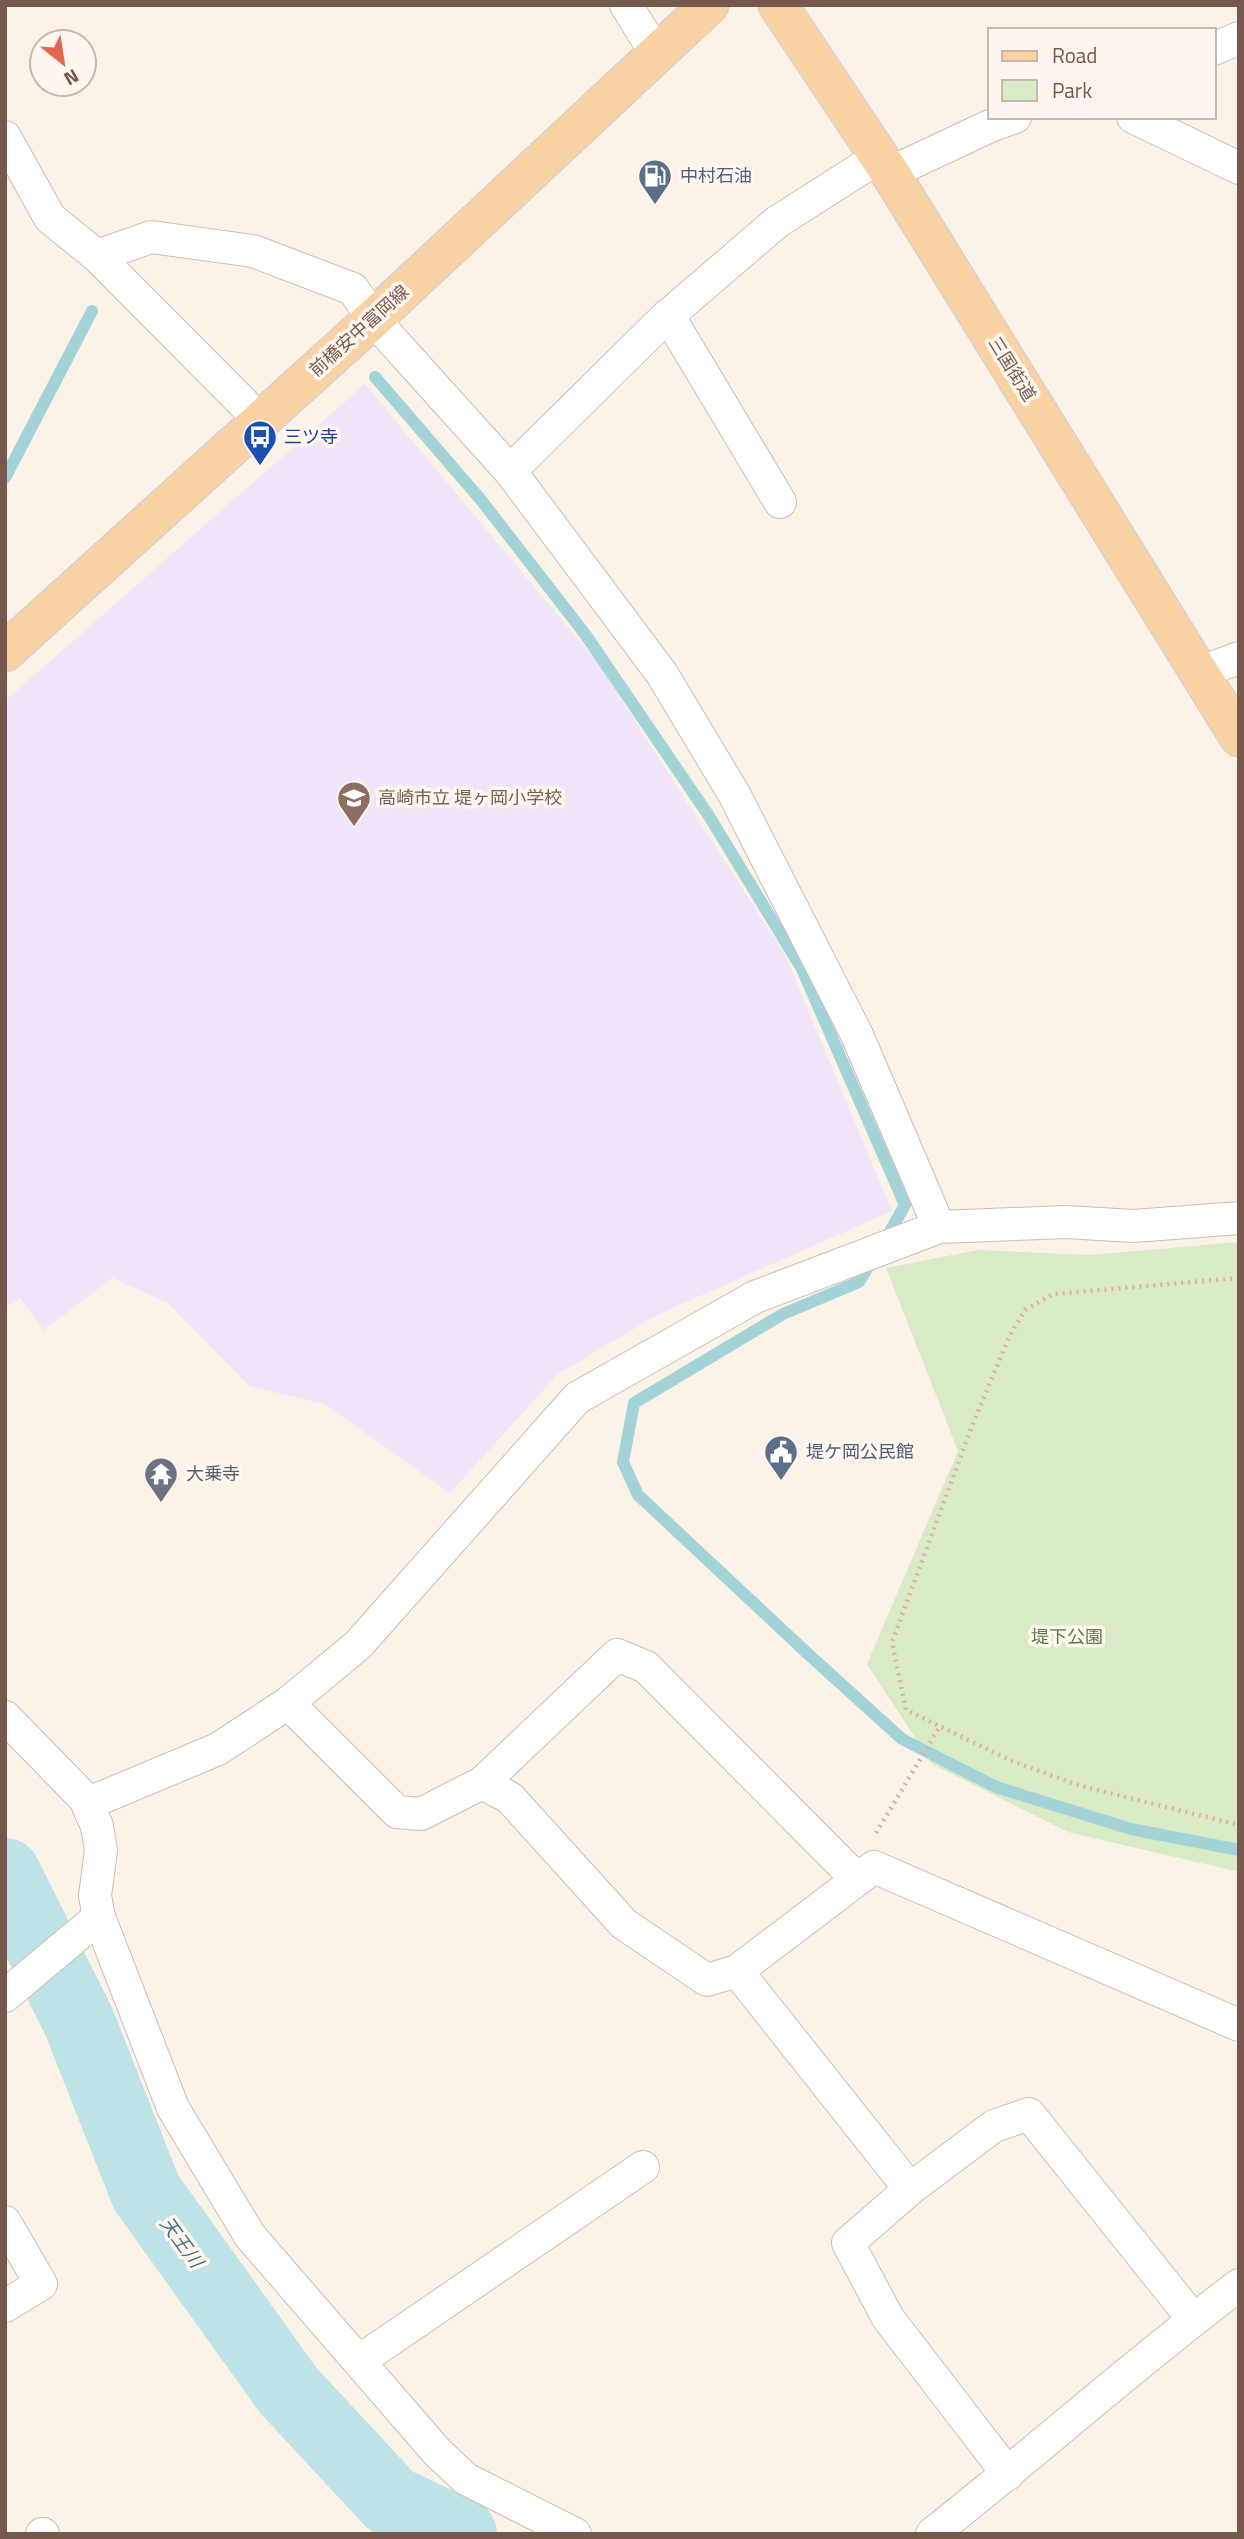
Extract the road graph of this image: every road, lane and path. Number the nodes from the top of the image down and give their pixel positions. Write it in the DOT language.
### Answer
graph roads {
  1 [pos="626,5"];
  2 [pos="709,5"];
  3 [pos="778,5"];
  4 [pos="1239,38"];
  5 [pos="1216,48"];
  6 [pos="657,55"];
  7 [pos="1009,119"];
  8 [pos="1137,119"];
  9 [pos="5,136"];
  10 [pos="884,165"];
  11 [pos="1239,168"];
  12 [pos="97,256"];
  13 [pos="668,315"];
  14 [pos="373,319"];
  15 [pos="260,420"];
  16 [pos="510,471"];
  17 [pos="780,502"];
  18 [pos="5,652"];
  19 [pos="1239,658"];
  20 [pos="1201,673"];
  21 [pos="1239,737"];
  22 [pos="1239,1218"];
  23 [pos="939,1227"];
  24 [pos="1239,1278"];
  25 [pos="288,1703"];
  26 [pos="5,1717"];
  27 [pos="939,1728"];
  28 [pos="482,1783"];
  29 [pos="89,1803"];
  30 [pos="1239,1825"];
  31 [pos="866,1873"];
  32 [pos="99,1917"];
  33 [pos="737,1971"];
  34 [pos="5,1996"];
  35 [pos="1239,2025"];
  36 [pos="643,2167"];
  37 [pos="911,2189"];
  38 [pos="5,2222"];
  39 [pos="1239,2285"];
  40 [pos="5,2306"];
  41 [pos="1193,2319"];
  42 [pos="359,2361"];
  43 [pos="1008,2474"];
  44 [pos="575,2534"];
  45 [pos="932,2534"];
  1 -- 6 [label="street"];
  2 -- 6 [label="main road, 前橋安中富岡線"];
  3 -- 10 [label="main road, 三国街道"];
  4 -- 5 [label="street"];
  6 -- 14 [label="main road, 前橋安中富岡線"];
  7 -- 10 [label="street"];
  8 -- 11 [label="street"];
  9 -- 12 [label="street"];
  10 -- 13 [label="street"];
  10 -- 20 [label="main road, 三国街道"];
  12 -- 14 [label="street"];
  12 -- 15 [label="street"];
  13 -- 16 [label="street"];
  13 -- 17 [label="street"];
  14 -- 15 [label="main road, 前橋安中富岡線"];
  14 -- 16 [label="street"];
  15 -- 18 [label="main road, 前橋安中富岡線"];
  16 -- 23 [label="street"];
  19 -- 20 [label="street"];
  20 -- 21 [label="main road, 三国街道"];
  22 -- 23 [label="street"];
  23 -- 25 [label="street"];
  24 -- 27 [label="path"];
  25 -- 28 [label="street"];
  25 -- 29 [label="street"];
  26 -- 29 [label="street"];
  27 -- 30 [label="path"];
  27 -- 31 [label="path"];
  28 -- 31 [label="street"];
  28 -- 33 [label="street"];
  29 -- 32 [label="street"];
  31 -- 33 [label="street"];
  31 -- 35 [label="street"];
  32 -- 34 [label="street"];
  32 -- 42 [label="street"];
  33 -- 37 [label="street"];
  36 -- 42 [label="street"];
  37 -- 41 [label="street"];
  37 -- 43 [label="street"];
  38 -- 40 [label="street"];
  39 -- 41 [label="street"];
  41 -- 43 [label="street"];
  42 -- 44 [label="street"];
  43 -- 45 [label="street"];
}
